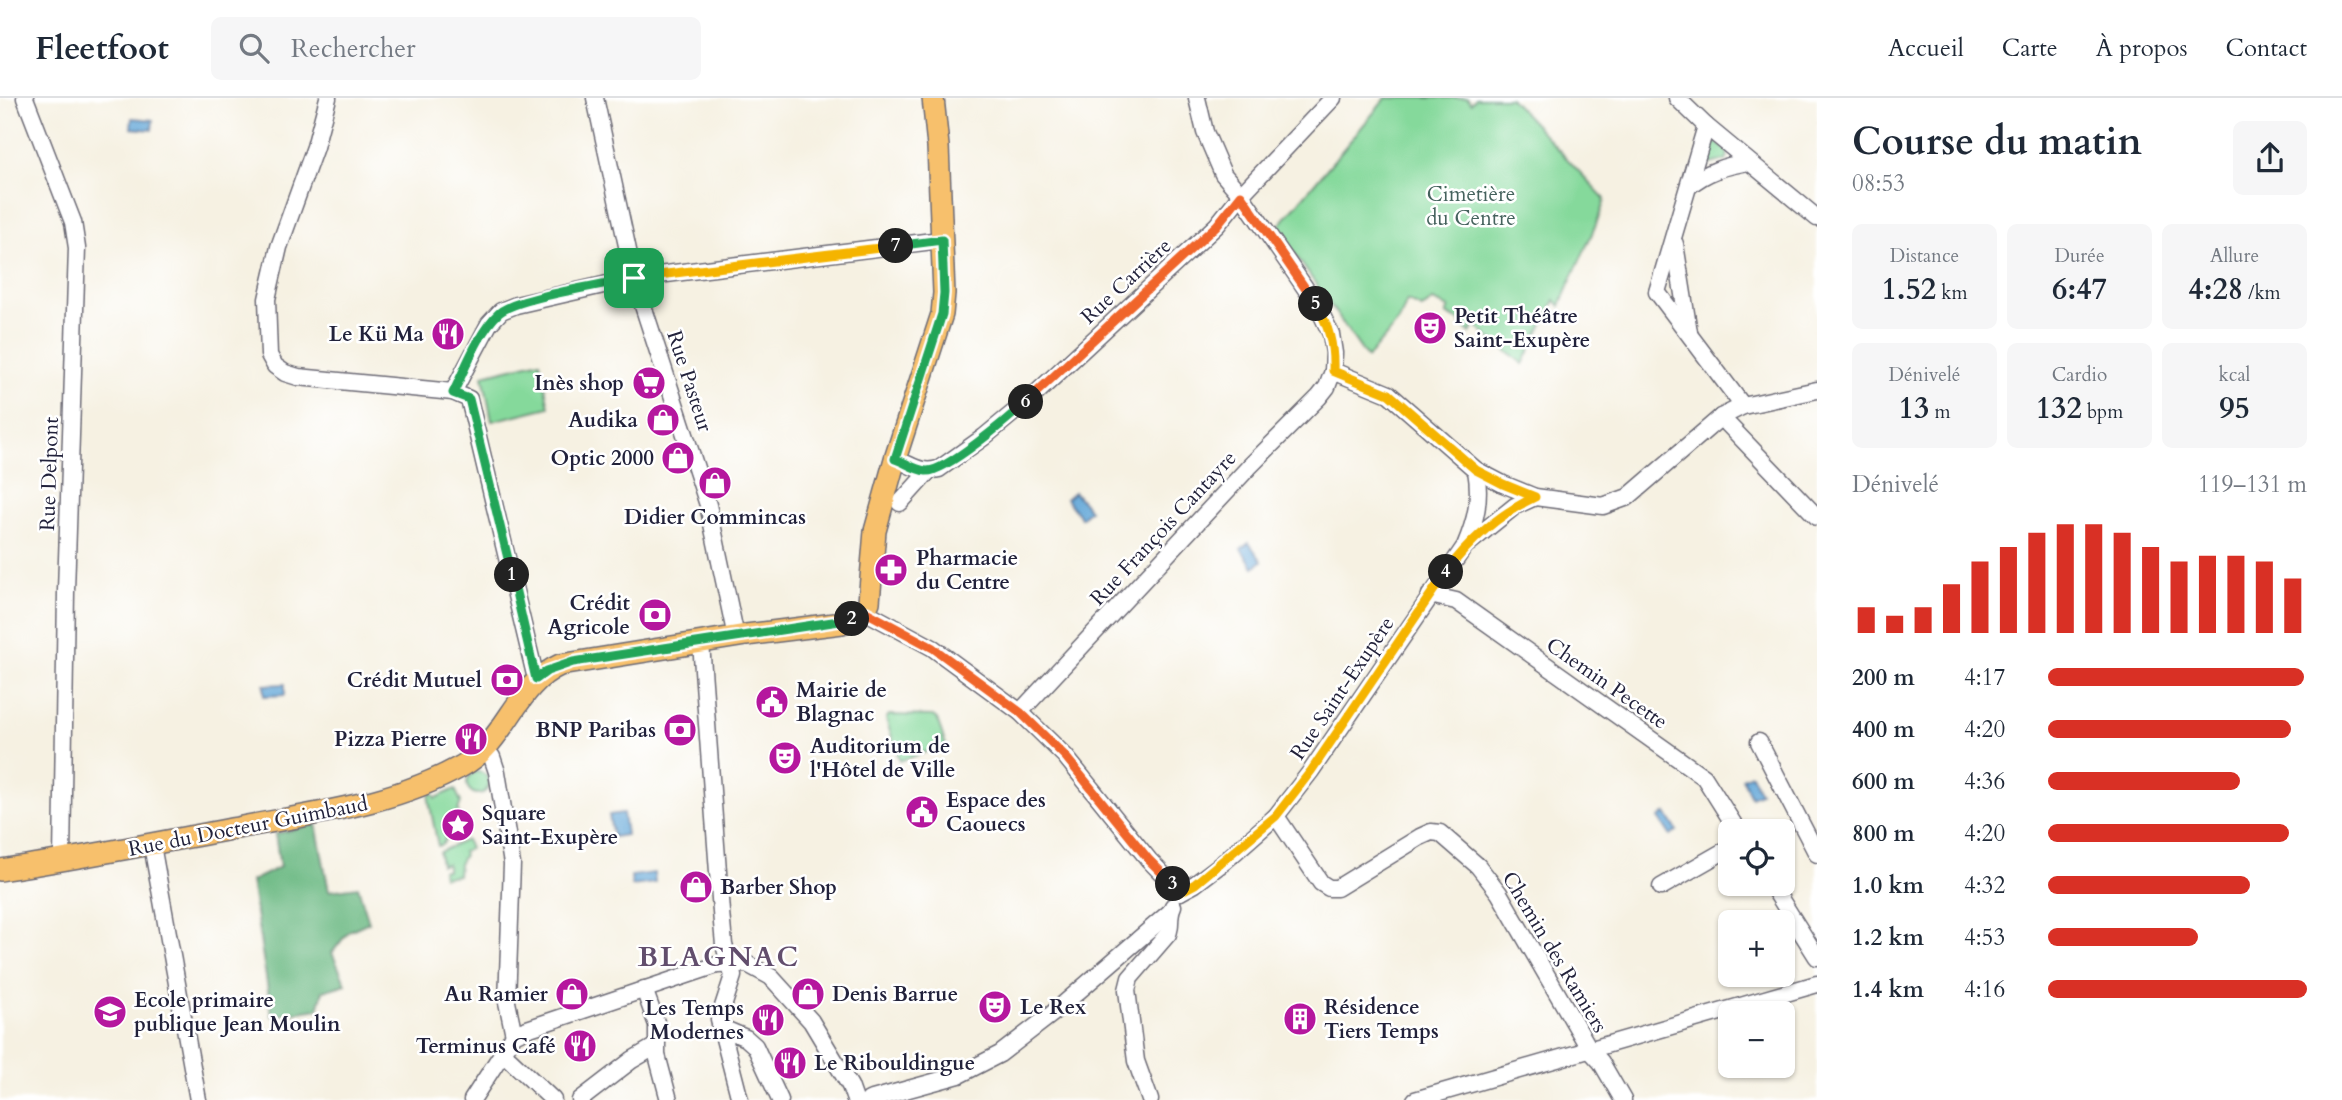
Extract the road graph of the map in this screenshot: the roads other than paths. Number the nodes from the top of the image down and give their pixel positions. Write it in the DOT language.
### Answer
graph roads {
  1 [pos="25,98"];
  2 [pos="328,98"];
  3 [pos="595,98"];
  4 [pos="933,98"];
  5 [pos="1197,98"];
  6 [pos="1333,98"];
  7 [pos="1677,98"];
  8 [pos="1706,126"];
  9 [pos="1748,162"];
  10 [pos="1689,186"];
  11 [pos="1241,195"];
  12 [pos="1817,218"];
  13 [pos="1674,238"];
  14 [pos="942,240"];
  15 [pos="634,278"];
  16 [pos="1690,337"];
  17 [pos="1333,371"];
  18 [pos="1817,390"];
  19 [pos="453,393"];
  20 [pos="1743,406"];
  21 [pos="1721,417"];
  22 [pos="895,459"];
  23 [pos="1476,470"];
  24 [pos="928,472"];
  25 [pos="1535,497"];
  26 [pos="900,503"];
  27 [pos="1817,517"];
  28 [pos="1465,546"];
  29 [pos="1430,595"];
  30 [pos="866,612"];
  31 [pos="736,637"];
  32 [pos="702,648"];
  33 [pos="536,679"];
  34 [pos="1020,712"];
  35 [pos="1759,742"];
  36 [pos="486,750"];
  37 [pos="1276,816"];
  38 [pos="1730,819"];
  39 [pos="152,845"];
  40 [pos="1817,853"];
  41 [pos="1718,854"];
  42 [pos="62,861"];
  43 [pos="0,870"];
  44 [pos="1661,887"];
  45 [pos="1180,892"];
  46 [pos="1779,896"];
  47 [pos="1169,913"];
  48 [pos="1817,957"];
  49 [pos="728,963"];
  50 [pos="1817,984"];
  51 [pos="644,989"];
  52 [pos="720,1027"];
  53 [pos="514,1035"];
  54 [pos="656,1046"];
  55 [pos="1590,1050"];
  56 [pos="503,1053"];
  57 [pos="547,1098"];
  58 [pos="664,1098"];
  59 [pos="198,1100"];
  60 [pos="472,1100"];
  61 [pos="580,1100"];
  62 [pos="740,1100"];
  63 [pos="780,1100"];
  64 [pos="855,1100"];
  65 [pos="869,1100"];
  66 [pos="1150,1100"];
  67 [pos="1415,1100"];
  68 [pos="1623,1100"];
  1 -- 42 [label="street, Rue Delpont"];
  2 -- 19 [label="street"];
  3 -- 15 [label="street, Rue Pasteur"];
  4 -- 14 [label="main road"];
  5 -- 11 [label="street"];
  6 -- 11 [label="street, Rue Carrière"];
  7 -- 8 [label="street"];
  8 -- 9 [label="street"];
  8 -- 10 [label="street"];
  9 -- 10 [label="street"];
  9 -- 12 [label="street"];
  10 -- 13 [label="street"];
  11 -- 17 [label="street"];
  11 -- 24 [label="street, Rue Carrière"];
  13 -- 16 [label="street"];
  13 -- 16 [label="street"];
  14 -- 15 [label="street"];
  14 -- 22 [label="main road"];
  15 -- 19 [label="street"];
  15 -- 31 [label="street, Rue Pasteur"];
  16 -- 20 [label="street"];
  17 -- 23 [label="street"];
  17 -- 34 [label="street, Rue François Cantayre"];
  18 -- 20 [label="street"];
  19 -- 33 [label="street"];
  20 -- 21 [label="street"];
  21 -- 25 [label="street"];
  21 -- 27 [label="street"];
  22 -- 24 [label="street"];
  22 -- 30 [label="main road"];
  23 -- 25 [label="street"];
  23 -- 28 [label="street, Rue Saint-Exupère"];
  24 -- 26 [label="street, Rue Carrière"];
  25 -- 28 [label="street"];
  28 -- 29 [label="street, Rue Saint-Exupère"];
  29 -- 37 [label="street, Rue Saint-Exupère"];
  29 -- 38 [label="street, Chemin Pecette"];
  30 -- 31 [label="main road"];
  30 -- 34 [label="street"];
  31 -- 32 [label="main road"];
  32 -- 33 [label="main road"];
  32 -- 49 [label="street"];
  33 -- 36 [label="main road"];
  34 -- 45 [label="street"];
  35 -- 40 [label="street"];
  36 -- 39 [label="main road, Rue du Docteur Guimbaud"];
  36 -- 53 [label="street"];
  37 -- 45 [label="street, Rue Saint-Exupère"];
  37 -- 55 [label="street, Chemin des Ramiers"];
  39 -- 42 [label="main road, Rue du Docteur Guimbaud"];
  39 -- 59 [label="street"];
  41 -- 44 [label="street"];
  42 -- 43 [label="main road, Rue du Docteur Guimbaud"];
  45 -- 47 [label="street"];
  46 -- 48 [label="street"];
  47 -- 65 [label="street"];
  47 -- 66 [label="street"];
  49 -- 51 [label="street"];
  49 -- 52 [label="street"];
  49 -- 64 [label="street"];
  50 -- 55 [label="street, Chemin des Ramiers"];
  51 -- 53 [label="street"];
  51 -- 54 [label="street"];
  52 -- 62 [label="street"];
  52 -- 63 [label="street"];
  53 -- 56 [label="street"];
  54 -- 58 [label="street"];
  54 -- 61 [label="street"];
  55 -- 67 [label="street"];
  55 -- 68 [label="street"];
  56 -- 57 [label="street"];
  56 -- 60 [label="street"];
}
